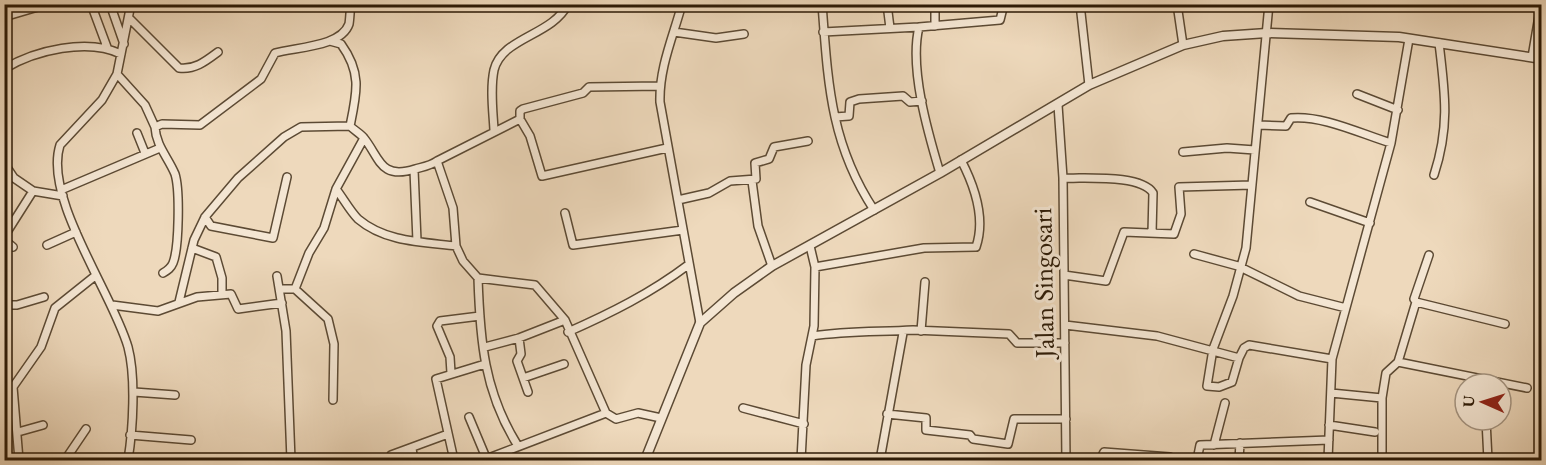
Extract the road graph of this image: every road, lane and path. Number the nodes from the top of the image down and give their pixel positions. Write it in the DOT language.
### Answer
graph roads {
  1 [pos="48,4"];
  2 [pos="91,4"];
  3 [pos="110,4"];
  4 [pos="131,4"];
  5 [pos="351,4"];
  6 [pos="568,4"];
  7 [pos="682,4"];
  8 [pos="692,4"];
  9 [pos="716,4"];
  10 [pos="822,4"];
  11 [pos="887,4"];
  12 [pos="935,4"];
  13 [pos="1004,4"];
  14 [pos="1080,4"];
  15 [pos="1177,4"];
  16 [pos="1269,4"];
  17 [pos="1541,4"];
  18 [pos="4,17"];
  19 [pos="129,18"];
  20 [pos="935,26"];
  21 [pos="919,27"];
  22 [pos="890,28"];
  23 [pos="674,32"];
  24 [pos="823,32"];
  25 [pos="1267,33"];
  26 [pos="744,34"];
  27 [pos="1409,39"];
  28 [pos="330,41"];
  29 [pos="124,44"];
  30 [pos="1439,44"];
  31 [pos="1183,45"];
  32 [pos="107,47"];
  33 [pos="218,52"];
  34 [pos="121,54"];
  35 [pos="1537,58"];
  36 [pos="4,69"];
  37 [pos="117,74"];
  38 [pos="1089,85"];
  39 [pos="660,86"];
  40 [pos="1356,94"];
  41 [pos="922,101"];
  42 [pos="1058,105"];
  43 [pos="1398,110"];
  44 [pos="835,117"];
  45 [pos="520,119"];
  46 [pos="1258,124"];
  47 [pos="350,126"];
  48 [pos="155,127"];
  49 [pos="494,130"];
  50 [pos="137,133"];
  51 [pos="364,138"];
  52 [pos="808,141"];
  53 [pos="1391,143"];
  54 [pos="160,148"];
  55 [pos="667,148"];
  56 [pos="1255,150"];
  57 [pos="1183,152"];
  58 [pos="145,153"];
  59 [pos="961,160"];
  60 [pos="437,161"];
  61 [pos="4,163"];
  62 [pos="414,170"];
  63 [pos="940,173"];
  64 [pos="1434,175"];
  65 [pos="287,177"];
  66 [pos="1063,178"];
  67 [pos="752,181"];
  68 [pos="1252,185"];
  69 [pos="336,189"];
  70 [pos="33,190"];
  71 [pos="62,193"];
  72 [pos="678,200"];
  73 [pos="1310,202"];
  74 [pos="874,210"];
  75 [pos="565,213"];
  76 [pos="205,217"];
  77 [pos="1370,223"];
  78 [pos="683,230"];
  79 [pos="6,231"];
  80 [pos="1152,233"];
  81 [pos="77,235"];
  82 [pos="417,241"];
  83 [pos="47,245"];
  84 [pos="456,246"];
  85 [pos="810,246"];
  86 [pos="13,247"];
  87 [pos="192,248"];
  88 [pos="1194,254"];
  89 [pos="1429,255"];
  90 [pos="688,265"];
  91 [pos="772,266"];
  92 [pos="815,267"];
  93 [pos="1241,268"];
  94 [pos="164,273"];
  95 [pos="1064,275"];
  96 [pos="95,276"];
  97 [pos="277,276"];
  98 [pos="478,278"];
  99 [pos="925,282"];
  100 [pos="281,289"];
  101 [pos="295,290"];
  102 [pos="222,294"];
  103 [pos="44,297"];
  104 [pos="179,302"];
  105 [pos="1416,302"];
  106 [pos="282,303"];
  107 [pos="4,305"];
  108 [pos="112,305"];
  109 [pos="1346,308"];
  110 [pos="480,316"];
  111 [pos="565,320"];
  112 [pos="700,323"];
  113 [pos="1505,324"];
  114 [pos="1065,325"];
  115 [pos="921,331"];
  116 [pos="568,332"];
  117 [pos="903,333"];
  118 [pos="812,336"];
  119 [pos="519,338"];
  120 [pos="1065,343"];
  121 [pos="485,347"];
  122 [pos="1213,349"];
  123 [pos="1239,358"];
  124 [pos="1332,358"];
  125 [pos="485,364"];
  126 [pos="564,364"];
  127 [pos="1398,364"];
  128 [pos="451,373"];
  129 [pos="1453,373"];
  130 [pos="523,378"];
  131 [pos="1513,386"];
  132 [pos="1527,388"];
  133 [pos="9,389"];
  134 [pos="134,392"];
  135 [pos="528,392"];
  136 [pos="1330,393"];
  137 [pos="175,395"];
  138 [pos="1382,398"];
  139 [pos="333,400"];
  140 [pos="1225,403"];
  141 [pos="743,408"];
  142 [pos="606,413"];
  143 [pos="887,414"];
  144 [pos="469,417"];
  145 [pos="661,418"];
  146 [pos="1066,419"];
  147 [pos="804,424"];
  148 [pos="1329,425"];
  149 [pos="43,426"];
  150 [pos="86,429"];
  151 [pos="18,432"];
  152 [pos="1375,432"];
  153 [pos="1487,432"];
  154 [pos="130,435"];
  155 [pos="448,435"];
  156 [pos="192,440"];
  157 [pos="1329,440"];
  158 [pos="1240,443"];
  159 [pos="1215,444"];
  160 [pos="518,446"];
  161 [pos="412,449"];
  162 [pos="391,455"];
  163 [pos="19,460"];
  164 [pos="65,460"];
  165 [pos="128,460"];
  166 [pos="291,460"];
  167 [pos="414,460"];
  168 [pos="454,460"];
  169 [pos="487,460"];
  170 [pos="645,460"];
  171 [pos="801,460"];
  172 [pos="880,460"];
  173 [pos="1066,460"];
  174 [pos="1100,460"];
  175 [pos="1175,460"];
  176 [pos="1197,460"];
  177 [pos="1239,460"];
  178 [pos="1328,460"];
  179 [pos="1382,460"];
  180 [pos="1488,460"];
  1 -- 18 [label="street"];
  2 -- 32 [label="street"];
  3 -- 29 [label="street"];
  4 -- 19 [label="street"];
  5 -- 28 [label="street"];
  6 -- 49 [label="street"];
  7 -- 23 [label="street"];
  8 -- 9 [label="street"];
  10 -- 24 [label="street"];
  11 -- 22 [label="street"];
  12 -- 20 [label="street"];
  13 -- 20 [label="street"];
  14 -- 38 [label="street"];
  15 -- 31 [label="street"];
  16 -- 25 [label="street"];
  17 -- 35 [label="street"];
  19 -- 29 [label="street"];
  19 -- 33 [label="street"];
  20 -- 21 [label="street"];
  21 -- 22 [label="street"];
  21 -- 41 [label="street"];
  22 -- 24 [label="street"];
  23 -- 26 [label="street"];
  23 -- 39 [label="street"];
  24 -- 44 [label="street"];
  25 -- 27 [label="street"];
  25 -- 31 [label="street"];
  25 -- 46 [label="street"];
  27 -- 30 [label="street"];
  27 -- 43 [label="street"];
  28 -- 47 [label="street"];
  28 -- 48 [label="street"];
  29 -- 34 [label="street"];
  30 -- 35 [label="street"];
  30 -- 64 [label="street"];
  31 -- 38 [label="street"];
  32 -- 34 [label="street"];
  32 -- 36 [label="street"];
  34 -- 37 [label="street"];
  37 -- 48 [label="street"];
  37 -- 71 [label="street"];
  38 -- 42 [label="street"];
  39 -- 45 [label="street"];
  39 -- 55 [label="street"];
  40 -- 43 [label="street"];
  41 -- 44 [label="street"];
  41 -- 63 [label="street"];
  42 -- 59 [label="street"];
  42 -- 66 [label="street, Jalan Singosari"];
  43 -- 53 [label="street"];
  44 -- 74 [label="street"];
  45 -- 49 [label="street"];
  45 -- 55 [label="street"];
  46 -- 53 [label="street"];
  46 -- 56 [label="street"];
  47 -- 51 [label="street"];
  47 -- 76 [label="street"];
  48 -- 54 [label="street"];
  49 -- 60 [label="street"];
  50 -- 58 [label="street"];
  51 -- 62 [label="street"];
  51 -- 69 [label="street"];
  52 -- 67 [label="street"];
  53 -- 77 [label="street"];
  54 -- 58 [label="street"];
  54 -- 94 [label="street"];
  55 -- 72 [label="street"];
  56 -- 57 [label="street"];
  56 -- 68 [label="street"];
  58 -- 71 [label="street"];
  59 -- 63 [label="street"];
  59 -- 92 [label="street"];
  60 -- 62 [label="street"];
  60 -- 84 [label="street"];
  61 -- 70 [label="street"];
  62 -- 82 [label="street"];
  63 -- 74 [label="street"];
  65 -- 76 [label="street"];
  66 -- 80 [label="street"];
  66 -- 95 [label="street, Jalan Singosari"];
  67 -- 72 [label="street"];
  67 -- 91 [label="street"];
  68 -- 80 [label="street"];
  68 -- 93 [label="street"];
  69 -- 82 [label="street"];
  69 -- 101 [label="street"];
  70 -- 71 [label="street"];
  70 -- 79 [label="street"];
  71 -- 81 [label="street"];
  72 -- 78 [label="street"];
  73 -- 77 [label="street"];
  74 -- 85 [label="street"];
  75 -- 78 [label="street"];
  76 -- 87 [label="street"];
  77 -- 109 [label="street"];
  78 -- 90 [label="street"];
  79 -- 86 [label="street"];
  80 -- 95 [label="street"];
  81 -- 83 [label="street"];
  81 -- 96 [label="street"];
  82 -- 84 [label="street"];
  84 -- 98 [label="street"];
  85 -- 91 [label="street"];
  85 -- 92 [label="street"];
  87 -- 102 [label="street"];
  87 -- 104 [label="street"];
  88 -- 93 [label="street"];
  89 -- 105 [label="street"];
  90 -- 112 [label="street"];
  90 -- 116 [label="street"];
  91 -- 112 [label="street"];
  92 -- 118 [label="street"];
  93 -- 109 [label="street"];
  93 -- 122 [label="street"];
  95 -- 114 [label="street, Jalan Singosari"];
  96 -- 108 [label="street"];
  96 -- 133 [label="street"];
  97 -- 100 [label="street"];
  98 -- 110 [label="street"];
  98 -- 111 [label="street"];
  99 -- 115 [label="street"];
  100 -- 101 [label="street"];
  100 -- 106 [label="street"];
  101 -- 139 [label="street"];
  102 -- 104 [label="street"];
  102 -- 106 [label="street"];
  103 -- 107 [label="street"];
  104 -- 108 [label="street"];
  105 -- 113 [label="street"];
  105 -- 127 [label="street"];
  106 -- 166 [label="street"];
  108 -- 134 [label="street"];
  109 -- 124 [label="street"];
  110 -- 121 [label="street"];
  110 -- 128 [label="street"];
  111 -- 116 [label="street"];
  111 -- 119 [label="street"];
  112 -- 145 [label="street"];
  114 -- 120 [label="street, Jalan Singosari"];
  114 -- 122 [label="street"];
  115 -- 117 [label="street"];
  115 -- 120 [label="street"];
  116 -- 142 [label="street"];
  117 -- 118 [label="street"];
  117 -- 143 [label="street"];
  118 -- 147 [label="street"];
  119 -- 121 [label="street"];
  119 -- 130 [label="street"];
  120 -- 146 [label="street, Jalan Singosari"];
  121 -- 125 [label="street"];
  122 -- 123 [label="street"];
  122 -- 123 [label="street"];
  123 -- 124 [label="street"];
  124 -- 136 [label="street"];
  125 -- 128 [label="street"];
  125 -- 160 [label="street"];
  126 -- 130 [label="street"];
  127 -- 129 [label="street"];
  127 -- 138 [label="street"];
  128 -- 155 [label="street"];
  130 -- 135 [label="street"];
  131 -- 132 [label="street"];
  133 -- 151 [label="street"];
  134 -- 137 [label="street"];
  134 -- 154 [label="street"];
  136 -- 138 [label="street"];
  136 -- 148 [label="street"];
  138 -- 179 [label="street"];
  140 -- 159 [label="street"];
  141 -- 147 [label="street"];
  142 -- 145 [label="street"];
  142 -- 160 [label="street"];
  143 -- 146 [label="street"];
  143 -- 172 [label="street"];
  144 -- 169 [label="street"];
  145 -- 170 [label="street"];
  146 -- 173 [label="street, Jalan Singosari"];
  147 -- 171 [label="street"];
  148 -- 152 [label="street"];
  148 -- 157 [label="street"];
  149 -- 151 [label="street"];
  150 -- 164 [label="street"];
  151 -- 163 [label="street"];
  153 -- 180 [label="street"];
  154 -- 156 [label="street"];
  154 -- 165 [label="street"];
  155 -- 161 [label="street"];
  155 -- 168 [label="street"];
  157 -- 158 [label="street"];
  157 -- 178 [label="street"];
  158 -- 159 [label="street"];
  158 -- 177 [label="street"];
  159 -- 176 [label="street"];
  160 -- 169 [label="street"];
  161 -- 162 [label="street"];
  161 -- 167 [label="street"];
  174 -- 175 [label="street"];
}
